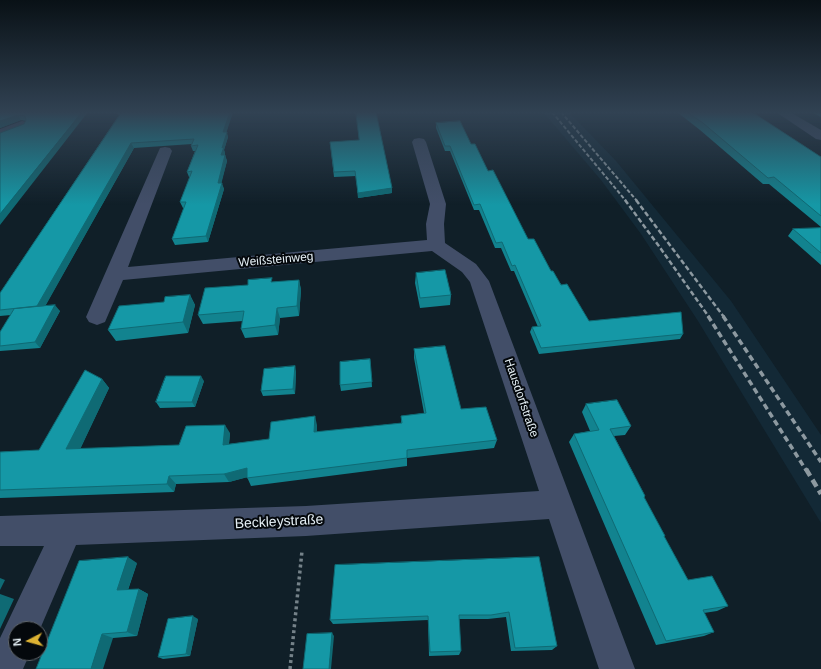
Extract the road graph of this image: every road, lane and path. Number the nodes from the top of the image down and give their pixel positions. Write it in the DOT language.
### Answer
graph roads {
  1 [pos="419,143"];
  2 [pos="165,152"];
  3 [pos="436,245"];
  4 [pos="116,274"];
  5 [pos="97,317"];
  6 [pos="558,504"];
  7 [pos="306,521"];
  8 [pos="66,530"];
  9 [pos="0,531"];
  10 [pos="26,621"];
  11 [pos="290,669"];
  12 [pos="617,669"];
  1 -- 3 [label="street"];
  2 -- 4 [label="street"];
  3 -- 4 [label="street, Weißsteinweg"];
  3 -- 6 [label="street, Hausdorfstraße"];
  4 -- 5 [label="street"];
  6 -- 7 [label="street, Beckleystraße"];
  6 -- 12 [label="street, Hausdorfstraße"];
  7 -- 8 [label="street, Beckleystraße"];
  7 -- 11 [label="path"];
  8 -- 9 [label="street, Beckleystraße"];
  8 -- 10 [label="street"];
}
